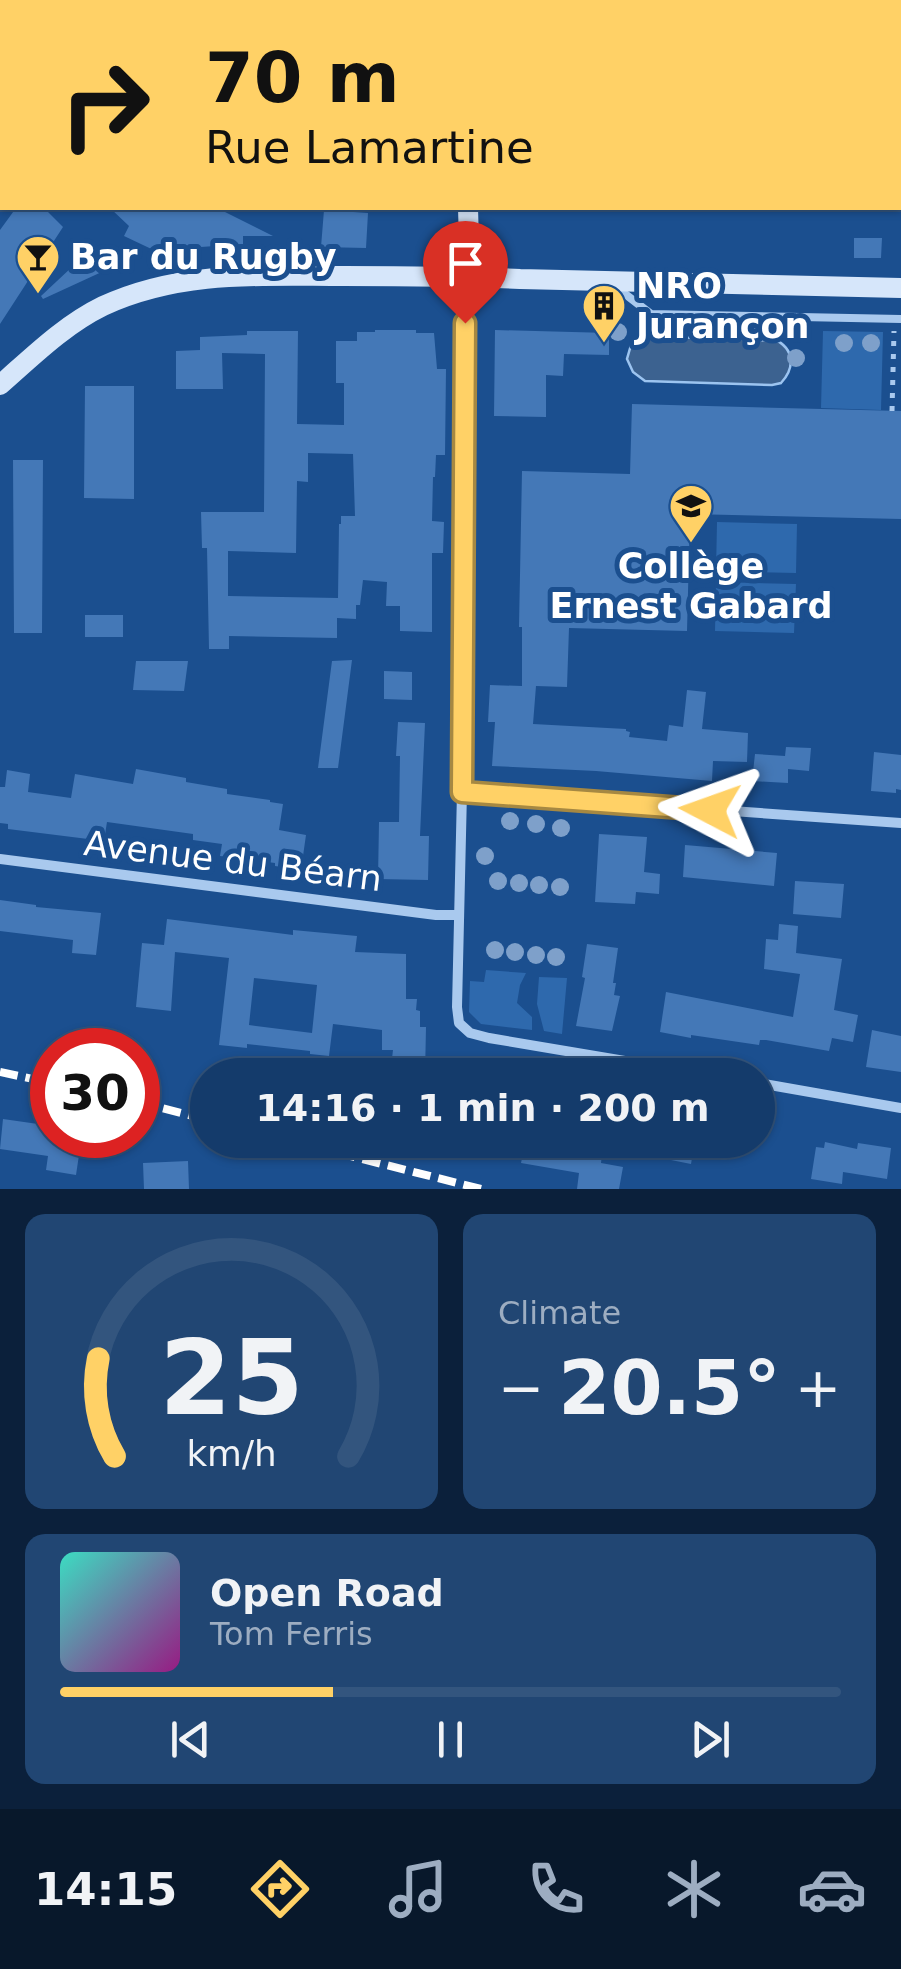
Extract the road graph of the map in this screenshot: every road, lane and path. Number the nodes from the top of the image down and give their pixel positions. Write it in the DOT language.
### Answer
graph roads {
  1 [pos="468,210"];
  2 [pos="470,276"];
  3 [pos="609,281"];
  4 [pos="901,288"];
  5 [pos="898,318"];
  6 [pos="0,385"];
  7 [pos="892,410"];
  8 [pos="462,792"];
  9 [pos="901,823"];
  10 [pos="0,858"];
  11 [pos="458,915"];
  12 [pos="612,1058"];
  13 [pos="775,1087"];
  14 [pos="901,1108"];
  1 -- 2 [label="main road"];
  2 -- 3 [label="main road"];
  2 -- 6 [label="main road"];
  2 -- 8 [label="street"];
  3 -- 4 [label="main road"];
  3 -- 5 [label="lane"];
  5 -- 7 [label="path"];
  8 -- 9 [label="street"];
  8 -- 11 [label="street"];
  10 -- 11 [label="street, Avenue du Béarn"];
  11 -- 12 [label="street"];
  13 -- 14 [label="street"];
}
